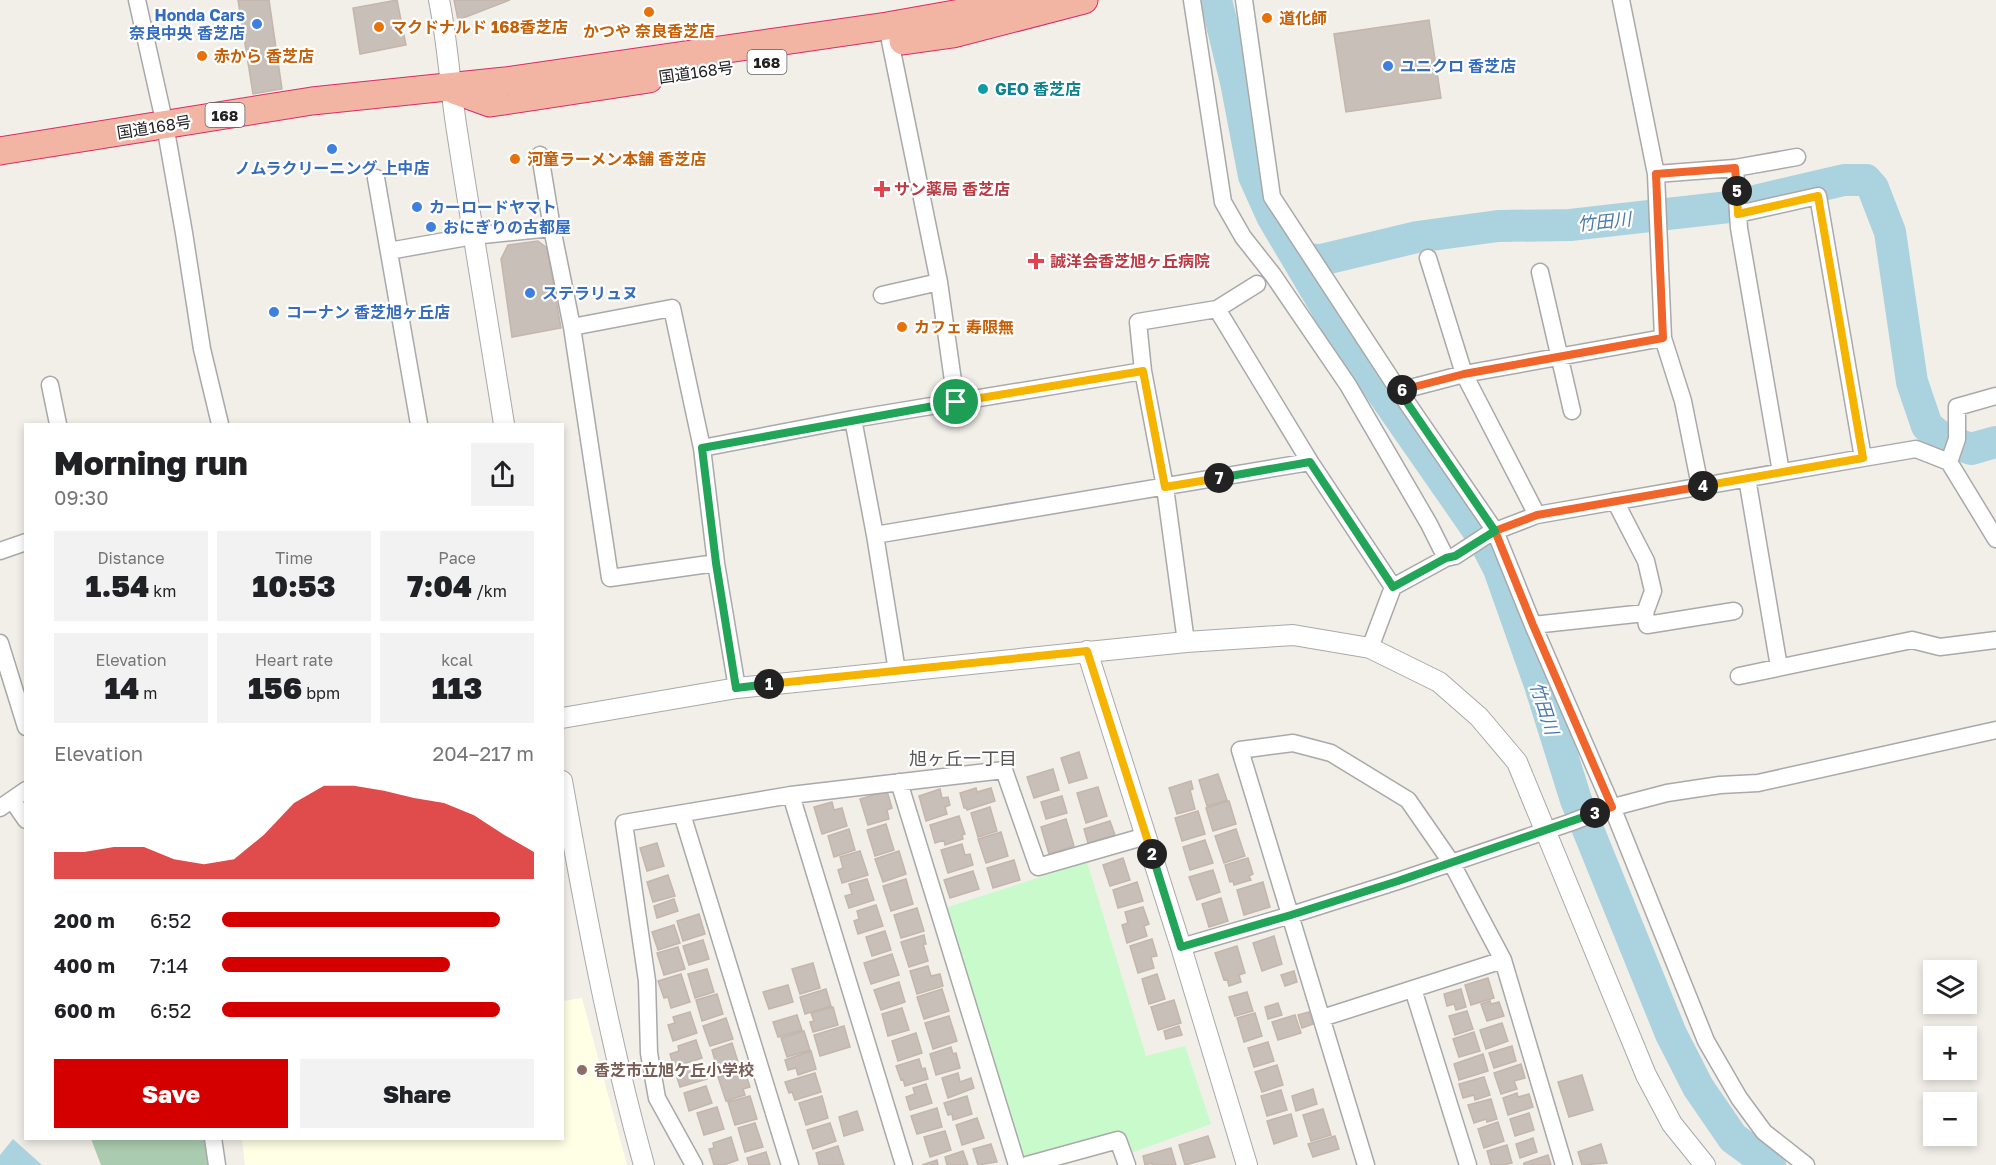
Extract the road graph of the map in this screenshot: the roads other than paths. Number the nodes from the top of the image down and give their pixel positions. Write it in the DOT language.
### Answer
graph roads {
  1 [pos="137,0"];
  2 [pos="439,0"];
  3 [pos="1034,0"];
  4 [pos="1084,0"];
  5 [pos="1192,0"];
  6 [pos="1244,0"];
  7 [pos="1621,0"];
  8 [pos="889,35"];
  9 [pos="450,88"];
  10 [pos="165,125"];
  11 [pos="0,151"];
  12 [pos="540,155"];
  13 [pos="1797,157"];
  14 [pos="1735,168"];
  15 [pos="1656,174"];
  16 [pos="376,178"];
  17 [pos="1738,214"];
  18 [pos="552,228"];
  19 [pos="473,236"];
  20 [pos="389,251"];
  21 [pos="1428,258"];
  22 [pos="1540,272"];
  23 [pos="939,282"];
  24 [pos="1257,284"];
  25 [pos="882,295"];
  26 [pos="1217,309"];
  27 [pos="572,327"];
  28 [pos="1663,338"];
  29 [pos="1559,356"];
  30 [pos="1143,371"];
  31 [pos="1464,374"];
  32 [pos="51,385"];
  33 [pos="1399,391"];
  34 [pos="1996,396"];
  35 [pos="956,402"];
  36 [pos="1572,411"];
  37 [pos="853,419"];
  38 [pos="58,423"];
  39 [pos="220,423"];
  40 [pos="419,423"];
  41 [pos="504,423"];
  42 [pos="702,448"];
  43 [pos="1863,458"];
  44 [pos="1310,462"];
  45 [pos="1949,462"];
  46 [pos="1781,472"];
  47 [pos="1747,478"];
  48 [pos="1700,486"];
  49 [pos="1165,487"];
  50 [pos="1615,501"];
  51 [pos="1537,515"];
  52 [pos="1492,532"];
  53 [pos="876,535"];
  54 [pos="1996,539"];
  55 [pos="24,543"];
  56 [pos="0,551"];
  57 [pos="1450,557"];
  58 [pos="716,563"];
  59 [pos="1393,587"];
  60 [pos="1734,611"];
  61 [pos="1645,613"];
  62 [pos="1533,625"];
  63 [pos="1996,640"];
  64 [pos="1186,642"];
  65 [pos="0,643"];
  66 [pos="1370,648"];
  67 [pos="1087,651"];
  68 [pos="1779,668"];
  69 [pos="897,671"];
  70 [pos="1739,676"];
  71 [pos="736,688"];
  72 [pos="564,718"];
  73 [pos="24,721"];
  74 [pos="1996,730"];
  75 [pos="898,782"];
  76 [pos="24,791"];
  77 [pos="564,792"];
  78 [pos="791,795"];
  79 [pos="6,804"];
  80 [pos="1609,808"];
  81 [pos="682,814"];
  82 [pos="24,818"];
  83 [pos="1546,830"];
  84 [pos="1146,836"];
  85 [pos="1451,862"];
  86 [pos="1291,915"];
  87 [pos="1181,947"];
  88 [pos="1503,960"];
  89 [pos="1413,989"];
  90 [pos="1322,1018"];
  91 [pos="213,1140"];
  92 [pos="217,1165"];
  93 [pos="644,1165"];
  94 [pos="694,1165"];
  95 [pos="790,1165"];
  96 [pos="904,1165"];
  97 [pos="1017,1165"];
  98 [pos="1027,1165"];
  99 [pos="1126,1165"];
  100 [pos="1247,1165"];
  101 [pos="1366,1165"];
  102 [pos="1468,1165"];
  103 [pos="1564,1165"];
  104 [pos="1705,1165"];
  105 [pos="1806,1165"];
  1 -- 10 [label="street"];
  2 -- 9 [label="street"];
  3 -- 8 [label="highway, 国道168号 / 168"];
  4 -- 8 [label="highway, 国道168号 / 168"];
  5 -- 57 [label="street"];
  6 -- 33 [label="street"];
  7 -- 15 [label="street"];
  8 -- 9 [label="highway, 国道168号 / 168"];
  8 -- 23 [label="street"];
  9 -- 10 [label="highway, 国道168号 / 168"];
  9 -- 19 [label="street"];
  10 -- 11 [label="highway, 国道168号 / 168"];
  10 -- 39 [label="street"];
  12 -- 18 [label="street"];
  13 -- 14 [label="street"];
  14 -- 15 [label="street"];
  14 -- 17 [label="street"];
  15 -- 28 [label="street"];
  16 -- 20 [label="street"];
  17 -- 43 [label="street"];
  17 -- 46 [label="street"];
  18 -- 19 [label="street"];
  18 -- 27 [label="street"];
  19 -- 20 [label="street"];
  19 -- 41 [label="street"];
  20 -- 40 [label="street"];
  21 -- 31 [label="street"];
  22 -- 29 [label="street"];
  23 -- 25 [label="street"];
  23 -- 35 [label="street"];
  24 -- 26 [label="street"];
  26 -- 30 [label="street"];
  26 -- 44 [label="street"];
  27 -- 42 [label="street"];
  27 -- 58 [label="street"];
  28 -- 29 [label="street"];
  28 -- 48 [label="street"];
  29 -- 31 [label="street"];
  29 -- 36 [label="street"];
  30 -- 35 [label="street"];
  30 -- 49 [label="street"];
  31 -- 33 [label="street"];
  31 -- 51 [label="street"];
  32 -- 38 [label="street"];
  33 -- 52 [label="street"];
  34 -- 45 [label="street"];
  35 -- 37 [label="street"];
  37 -- 42 [label="street"];
  37 -- 53 [label="street"];
  42 -- 58 [label="street"];
  43 -- 45 [label="street"];
  43 -- 46 [label="street"];
  44 -- 49 [label="street"];
  44 -- 59 [label="street"];
  45 -- 54 [label="street"];
  46 -- 47 [label="street"];
  47 -- 48 [label="street"];
  47 -- 68 [label="street"];
  48 -- 50 [label="street"];
  49 -- 53 [label="street"];
  49 -- 64 [label="street"];
  50 -- 51 [label="street"];
  50 -- 61 [label="street"];
  51 -- 52 [label="street"];
  52 -- 57 [label="street"];
  52 -- 62 [label="street"];
  53 -- 69 [label="street"];
  55 -- 56 [label="street"];
  57 -- 59 [label="street"];
  58 -- 71 [label="street"];
  59 -- 66 [label="street"];
  60 -- 61 [label="street"];
  61 -- 62 [label="street"];
  62 -- 80 [label="street"];
  63 -- 68 [label="street"];
  64 -- 66 [label="street"];
  64 -- 67 [label="street"];
  65 -- 73 [label="street"];
  66 -- 83 [label="street"];
  67 -- 69 [label="street"];
  67 -- 84 [label="street"];
  68 -- 70 [label="street"];
  69 -- 71 [label="street"];
  71 -- 72 [label="street"];
  74 -- 80 [label="street"];
  75 -- 78 [label="street"];
  75 -- 84 [label="street"];
  75 -- 97 [label="street"];
  76 -- 79 [label="street"];
  77 -- 93 [label="street"];
  78 -- 81 [label="street"];
  78 -- 96 [label="street"];
  79 -- 82 [label="street"];
  80 -- 83 [label="street"];
  80 -- 105 [label="street"];
  81 -- 94 [label="street"];
  81 -- 95 [label="street"];
  83 -- 85 [label="street"];
  83 -- 104 [label="street"];
  84 -- 87 [label="street"];
  85 -- 86 [label="street"];
  85 -- 86 [label="street"];
  85 -- 88 [label="street"];
  86 -- 87 [label="street"];
  86 -- 90 [label="street"];
  87 -- 100 [label="street"];
  88 -- 89 [label="street"];
  88 -- 103 [label="street"];
  89 -- 90 [label="street"];
  89 -- 102 [label="street"];
  90 -- 101 [label="street"];
  91 -- 92 [label="street"];
  98 -- 99 [label="street"];
}
